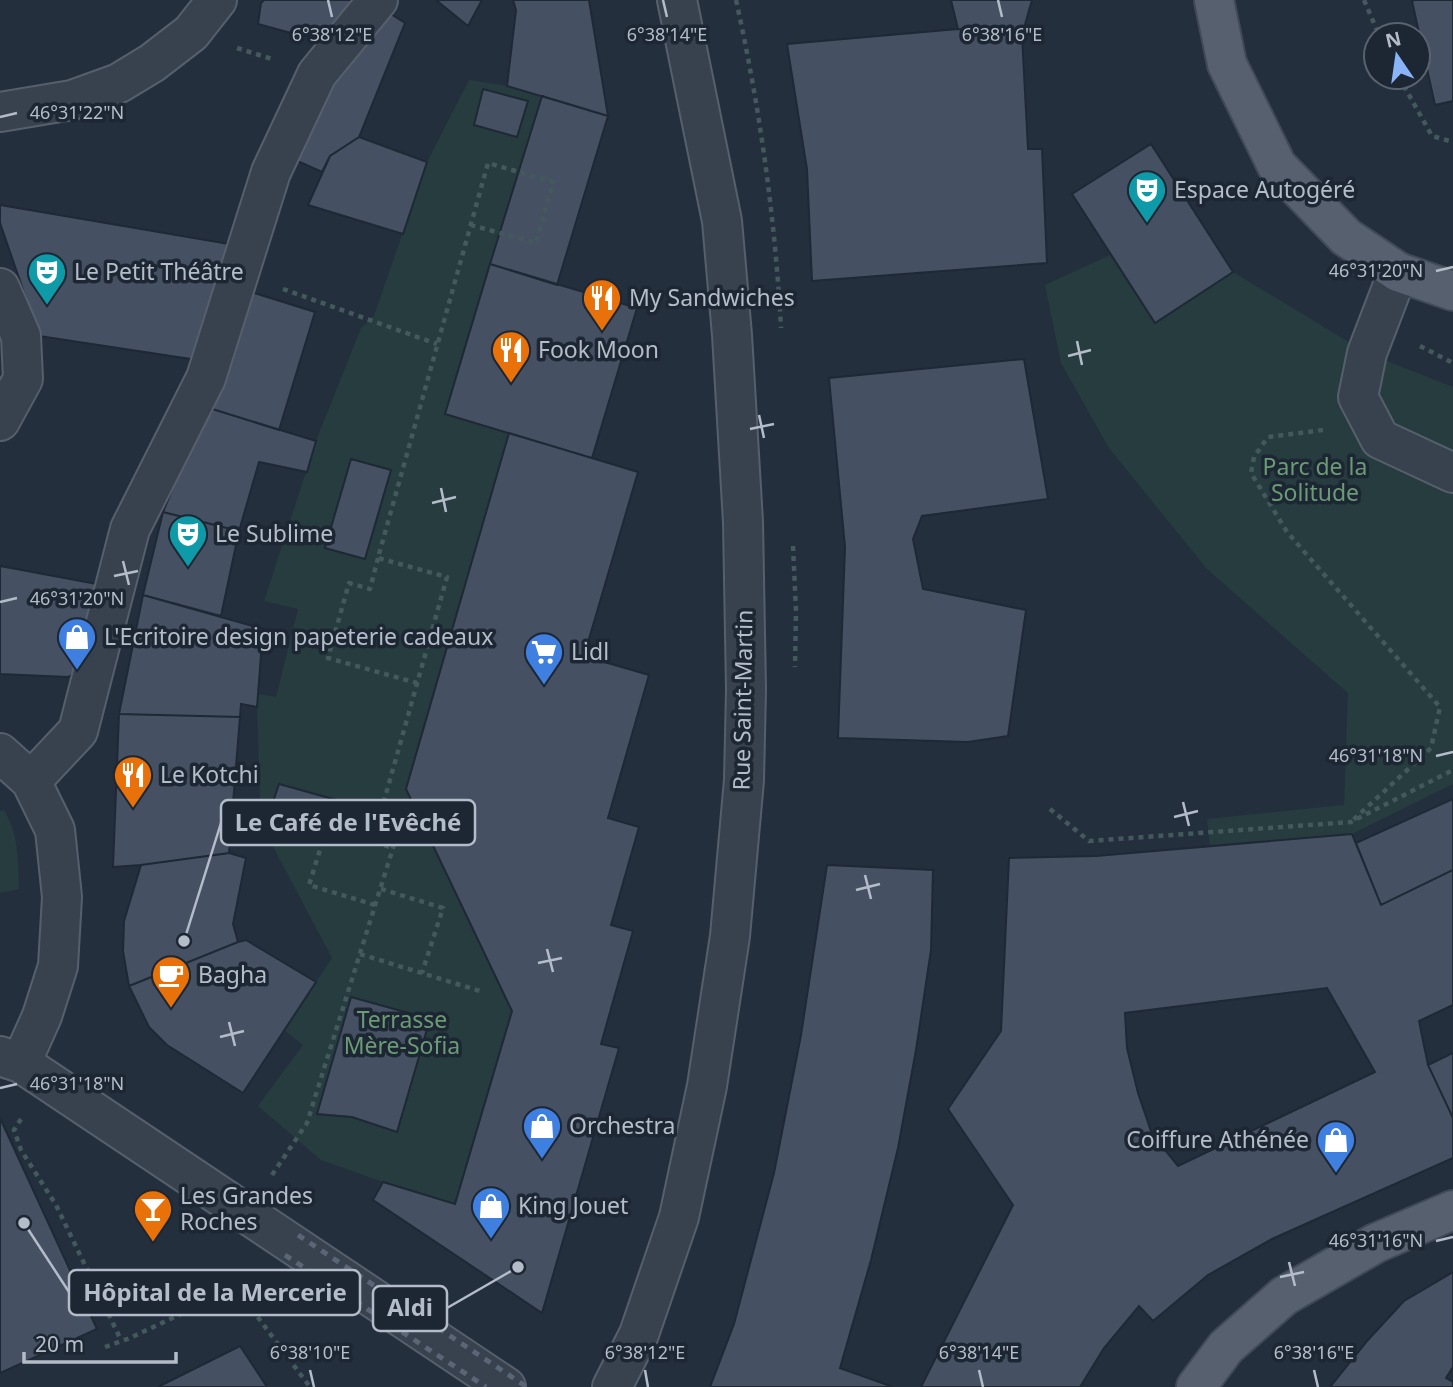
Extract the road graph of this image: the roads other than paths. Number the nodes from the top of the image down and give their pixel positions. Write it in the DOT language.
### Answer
graph roads {
  1 [pos="217,0"];
  2 [pos="378,0"];
  3 [pos="677,0"];
  4 [pos="1214,0"];
  5 [pos="0,112"];
  6 [pos="1398,272"];
  7 [pos="0,288"];
  8 [pos="1453,291"];
  9 [pos="0,421"];
  10 [pos="1453,473"];
  11 [pos="0,753"];
  12 [pos="31,781"];
  13 [pos="11,1060"];
  14 [pos="1453,1210"];
  15 [pos="506,1387"];
  16 [pos="612,1387"];
  17 [pos="1196,1387"];
  1 -- 5 [label="street"];
  2 -- 12 [label="street"];
  3 -- 16 [label="street, Rue Saint-Martin"];
  4 -- 6 [label="main road"];
  6 -- 8 [label="main road"];
  6 -- 10 [label="street"];
  7 -- 9 [label="street"];
  11 -- 12 [label="street"];
  12 -- 13 [label="street"];
  13 -- 15 [label="street"];
  14 -- 17 [label="main road"];
}
